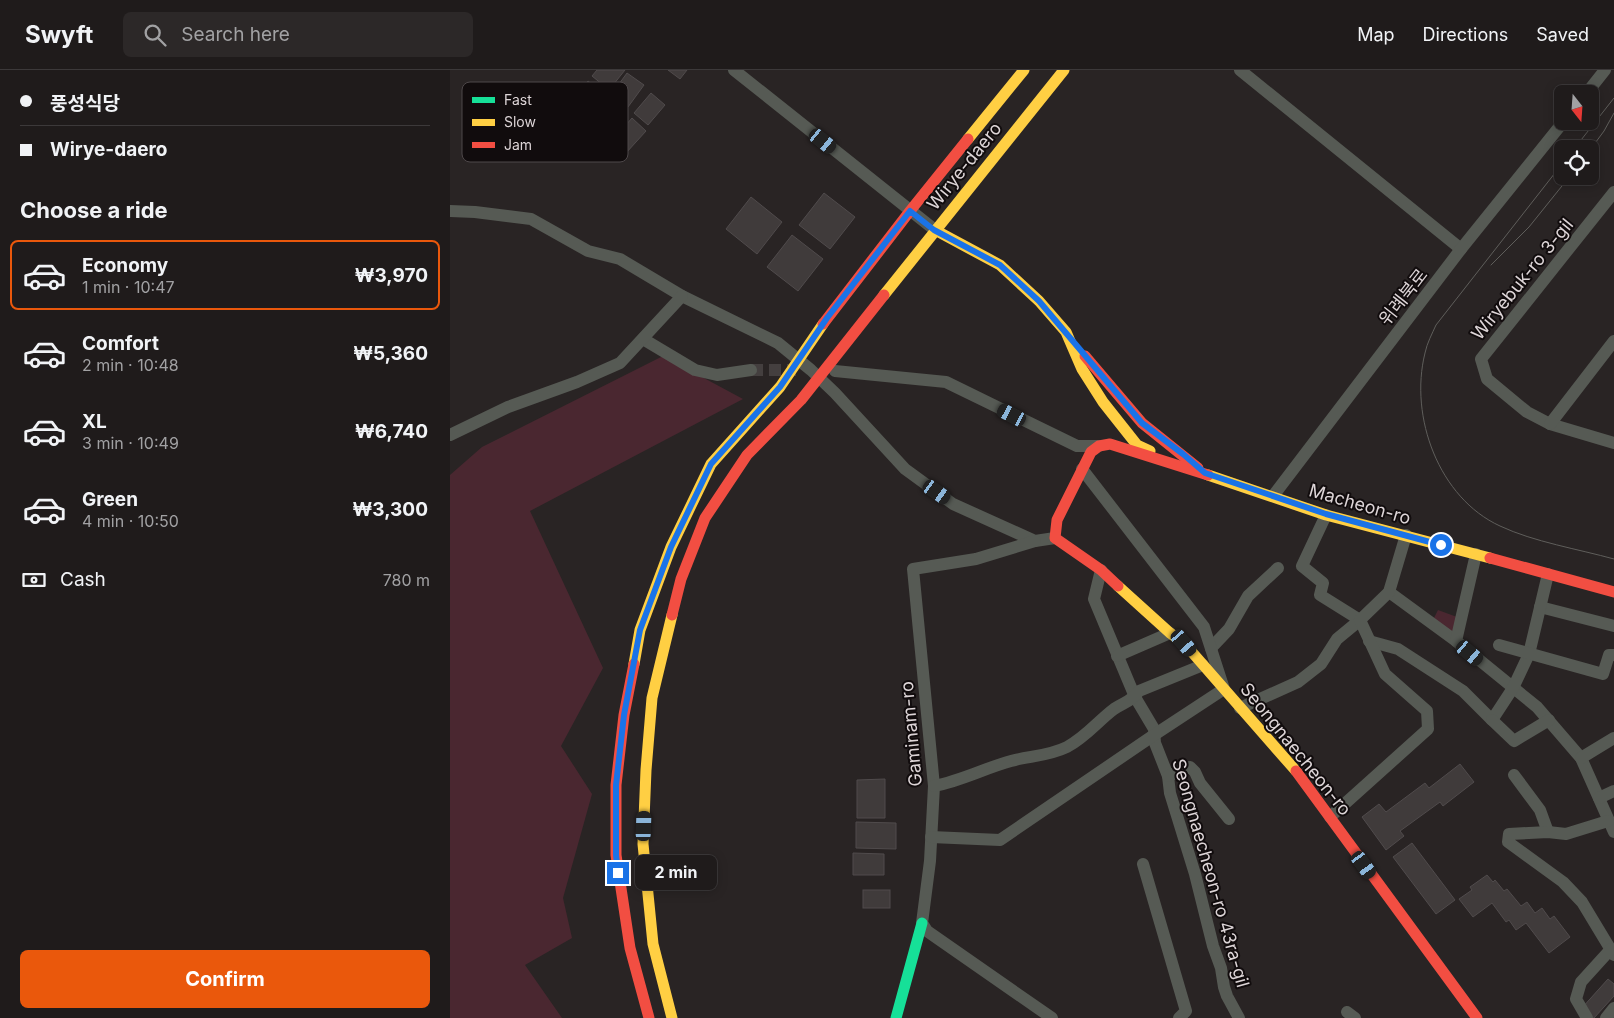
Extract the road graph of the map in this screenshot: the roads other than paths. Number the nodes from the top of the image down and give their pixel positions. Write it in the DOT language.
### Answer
graph roads {
  1 [pos="734,70"];
  2 [pos="1024,70"];
  3 [pos="1064,70"];
  4 [pos="1240,70"];
  5 [pos="1605,70"];
  6 [pos="1593,85"];
  7 [pos="1557,130"];
  8 [pos="1614,192"];
  9 [pos="450,211"];
  10 [pos="910,211"];
  11 [pos="934,230"];
  12 [pos="1461,250"];
  13 [pos="682,296"];
  14 [pos="1066,332"];
  15 [pos="643,339"];
  16 [pos="1614,341"];
  17 [pos="751,370"];
  18 [pos="835,371"];
  19 [pos="1550,424"];
  20 [pos="450,435"];
  21 [pos="1614,443"];
  22 [pos="1099,446"];
  23 [pos="1178,464"];
  24 [pos="1082,470"];
  25 [pos="1205,473"];
  26 [pos="1273,496"];
  27 [pos="1326,514"];
  28 [pos="1406,535"];
  29 [pos="1055,538"];
  30 [pos="1035,541"];
  31 [pos="1476,554"];
  32 [pos="1278,568"];
  33 [pos="1101,570"];
  34 [pos="1548,574"];
  35 [pos="1389,592"];
  36 [pos="1614,592"];
  37 [pos="1540,607"];
  38 [pos="1360,620"];
  39 [pos="1614,626"];
  40 [pos="1170,633"];
  41 [pos="1369,641"];
  42 [pos="1456,641"];
  43 [pos="1499,645"];
  44 [pos="1211,648"];
  45 [pos="1529,654"];
  46 [pos="1614,655"];
  47 [pos="1117,656"];
  48 [pos="1203,665"];
  49 [pos="1513,688"];
  50 [pos="1224,689"];
  51 [pos="1135,697"];
  52 [pos="1240,708"];
  53 [pos="1492,720"];
  54 [pos="1549,720"];
  55 [pos="1154,734"];
  56 [pos="1614,738"];
  57 [pos="1580,758"];
  58 [pos="1514,775"];
  59 [pos="1168,776"];
  60 [pos="934,786"];
  61 [pos="1614,791"];
  62 [pos="1599,798"];
  63 [pos="1330,817"];
  64 [pos="1230,819"];
  65 [pos="1611,827"];
  66 [pos="1548,832"];
  67 [pos="931,837"];
  68 [pos="1143,864"];
  69 [pos="922,923"];
  70 [pos="1613,952"];
  71 [pos="1614,1008"];
  72 [pos="649,1018"];
  73 [pos="672,1018"];
  74 [pos="896,1018"];
  75 [pos="1052,1018"];
  76 [pos="1179,1018"];
  77 [pos="1239,1018"];
  78 [pos="1477,1018"];
  79 [pos="1587,1018"];
  80 [pos="1606,1018"];
  1 -- 10 [label="street"];
  2 -- 10 [label="main road, Wirye-daero"];
  3 -- 11 [label="main road, Wirye-daero"];
  4 -- 12 [label="street"];
  5 -- 6 [label="street"];
  7 -- 12 [label="street, 위례북로"];
  8 -- 19 [label="street, Wiryebuk-ro 3-gil"];
  9 -- 13 [label="street"];
  10 -- 11 [label="street"];
  10 -- 72 [label="main road, Wirye-daero"];
  11 -- 14 [label="main road"];
  11 -- 73 [label="main road, Wirye-daero"];
  12 -- 26 [label="street, 위례북로"];
  13 -- 15 [label="street"];
  13 -- 30 [label="street"];
  14 -- 23 [label="main road"];
  14 -- 25 [label="main road"];
  15 -- 17 [label="street"];
  15 -- 20 [label="street"];
  16 -- 19 [label="street"];
  18 -- 22 [label="street"];
  19 -- 21 [label="street, Wiryebuk-ro 3-gil"];
  22 -- 23 [label="main road, Macheon-ro"];
  22 -- 24 [label="main road"];
  23 -- 25 [label="main road, Macheon-ro"];
  24 -- 29 [label="main road"];
  24 -- 44 [label="street"];
  25 -- 26 [label="main road, Macheon-ro"];
  26 -- 27 [label="main road, Macheon-ro"];
  27 -- 28 [label="main road, Macheon-ro"];
  27 -- 38 [label="street"];
  28 -- 31 [label="main road, Macheon-ro"];
  28 -- 35 [label="street"];
  29 -- 30 [label="street"];
  29 -- 33 [label="main road, Seongnaecheon-ro"];
  30 -- 60 [label="street, Gaminam-ro"];
  31 -- 34 [label="main road, Macheon-ro"];
  31 -- 42 [label="street"];
  32 -- 44 [label="street"];
  33 -- 40 [label="main road, Seongnaecheon-ro"];
  33 -- 47 [label="street"];
  34 -- 36 [label="main road, Macheon-ro"];
  34 -- 37 [label="street"];
  35 -- 38 [label="street"];
  35 -- 42 [label="street"];
  37 -- 39 [label="street"];
  37 -- 45 [label="street"];
  38 -- 41 [label="street"];
  38 -- 52 [label="street"];
  40 -- 47 [label="street"];
  40 -- 48 [label="main road, Seongnaecheon-ro"];
  41 -- 53 [label="street"];
  41 -- 63 [label="street"];
  42 -- 49 [label="street"];
  43 -- 45 [label="street"];
  44 -- 50 [label="street"];
  45 -- 46 [label="street"];
  45 -- 49 [label="street"];
  47 -- 51 [label="street, Seongnaecheon-ro 43ra-gil"];
  48 -- 50 [label="main road, Seongnaecheon-ro"];
  48 -- 51 [label="street"];
  49 -- 53 [label="street"];
  49 -- 54 [label="street"];
  50 -- 52 [label="main road, Seongnaecheon-ro"];
  50 -- 55 [label="street"];
  51 -- 55 [label="street, Seongnaecheon-ro 43ra-gil"];
  51 -- 60 [label="street"];
  52 -- 63 [label="main road, Seongnaecheon-ro"];
  53 -- 54 [label="street"];
  54 -- 57 [label="street"];
  55 -- 59 [label="street, Seongnaecheon-ro 43ra-gil"];
  55 -- 67 [label="street"];
  56 -- 57 [label="street"];
  57 -- 62 [label="street"];
  58 -- 66 [label="street"];
  59 -- 64 [label="street"];
  59 -- 77 [label="street, Seongnaecheon-ro 43ra-gil"];
  60 -- 67 [label="street, Gaminam-ro"];
  61 -- 62 [label="street"];
  62 -- 65 [label="street"];
  63 -- 78 [label="main road, Seongnaecheon-ro"];
  65 -- 66 [label="street"];
  66 -- 70 [label="street"];
  67 -- 69 [label="street, Gaminam-ro"];
  68 -- 76 [label="street"];
  69 -- 74 [label="main road, Gaminam-ro"];
  69 -- 75 [label="street"];
  70 -- 79 [label="street"];
  71 -- 80 [label="street"];
}
